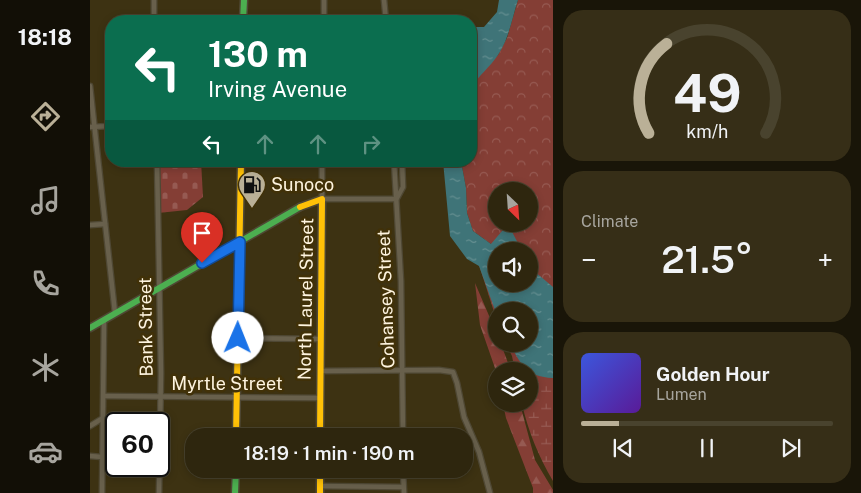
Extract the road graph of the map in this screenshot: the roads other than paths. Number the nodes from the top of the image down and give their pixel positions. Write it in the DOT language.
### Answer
graph roads {
  1 [pos="154,0"];
  2 [pos="244,0"];
  3 [pos="324,0"];
  4 [pos="384,0"];
  5 [pos="154,15"];
  6 [pos="244,15"];
  7 [pos="324,15"];
  8 [pos="385,15"];
  9 [pos="90,86"];
  10 [pos="105,126"];
  11 [pos="92,127"];
  12 [pos="157,167"];
  13 [pos="241,167"];
  14 [pos="322,167"];
  15 [pos="394,167"];
  16 [pos="402,167"];
  17 [pos="322,199"];
  18 [pos="396,200"];
  19 [pos="105,224"];
  20 [pos="90,225"];
  21 [pos="240,242"];
  22 [pos="160,287"];
  23 [pos="115,313"];
  24 [pos="104,320"];
  25 [pos="90,328"];
  26 [pos="238,338"];
  27 [pos="320,339"];
  28 [pos="402,370"];
  29 [pos="320,371"];
  30 [pos="104,396"];
  31 [pos="160,397"];
  32 [pos="237,398"];
  33 [pos="320,398"];
  34 [pos="103,418"];
  35 [pos="90,426"];
  36 [pos="236,428"];
  37 [pos="320,428"];
  38 [pos="403,428"];
  39 [pos="90,456"];
  40 [pos="102,457"];
  41 [pos="236,478"];
  42 [pos="320,490"];
  43 [pos="404,490"];
  44 [pos="102,493"];
  45 [pos="159,493"];
  46 [pos="235,493"];
  47 [pos="490,493"];
  1 -- 5 [label="street"];
  2 -- 6 [label="main road"];
  3 -- 7 [label="street"];
  4 -- 8 [label="street"];
  9 -- 11 [label="street"];
  10 -- 11 [label="street"];
  11 -- 19 [label="street"];
  12 -- 22 [label="street, Bank Street"];
  13 -- 21 [label="main road"];
  14 -- 17 [label="street, North Laurel Street"];
  15 -- 18 [label="street, Cohansey Street"];
  16 -- 18 [label="street"];
  17 -- 18 [label="street"];
  17 -- 21 [label="main road"];
  17 -- 27 [label="main road, North Laurel Street"];
  18 -- 28 [label="street, Cohansey Street"];
  19 -- 20 [label="street"];
  19 -- 23 [label="street"];
  21 -- 22 [label="main road"];
  21 -- 26 [label="main road"];
  22 -- 23 [label="main road"];
  22 -- 31 [label="street, Bank Street"];
  23 -- 24 [label="main road"];
  24 -- 25 [label="main road"];
  24 -- 30 [label="street"];
  26 -- 27 [label="street"];
  26 -- 32 [label="main road"];
  27 -- 29 [label="main road, North Laurel Street"];
  28 -- 29 [label="street"];
  28 -- 38 [label="street, Cohansey Street"];
  28 -- 47 [label="street"];
  29 -- 33 [label="main road, North Laurel Street"];
  30 -- 31 [label="street, Myrtle Street"];
  30 -- 34 [label="street"];
  31 -- 32 [label="street, Myrtle Street"];
  31 -- 45 [label="street, Bank Street"];
  32 -- 33 [label="street, Myrtle Street"];
  32 -- 36 [label="main road"];
  33 -- 37 [label="main road, North Laurel Street"];
  34 -- 35 [label="street"];
  34 -- 40 [label="street"];
  39 -- 40 [label="street"];
  40 -- 44 [label="street"];
  41 -- 46 [label="main road"];
  42 -- 43 [label="street"];
}
